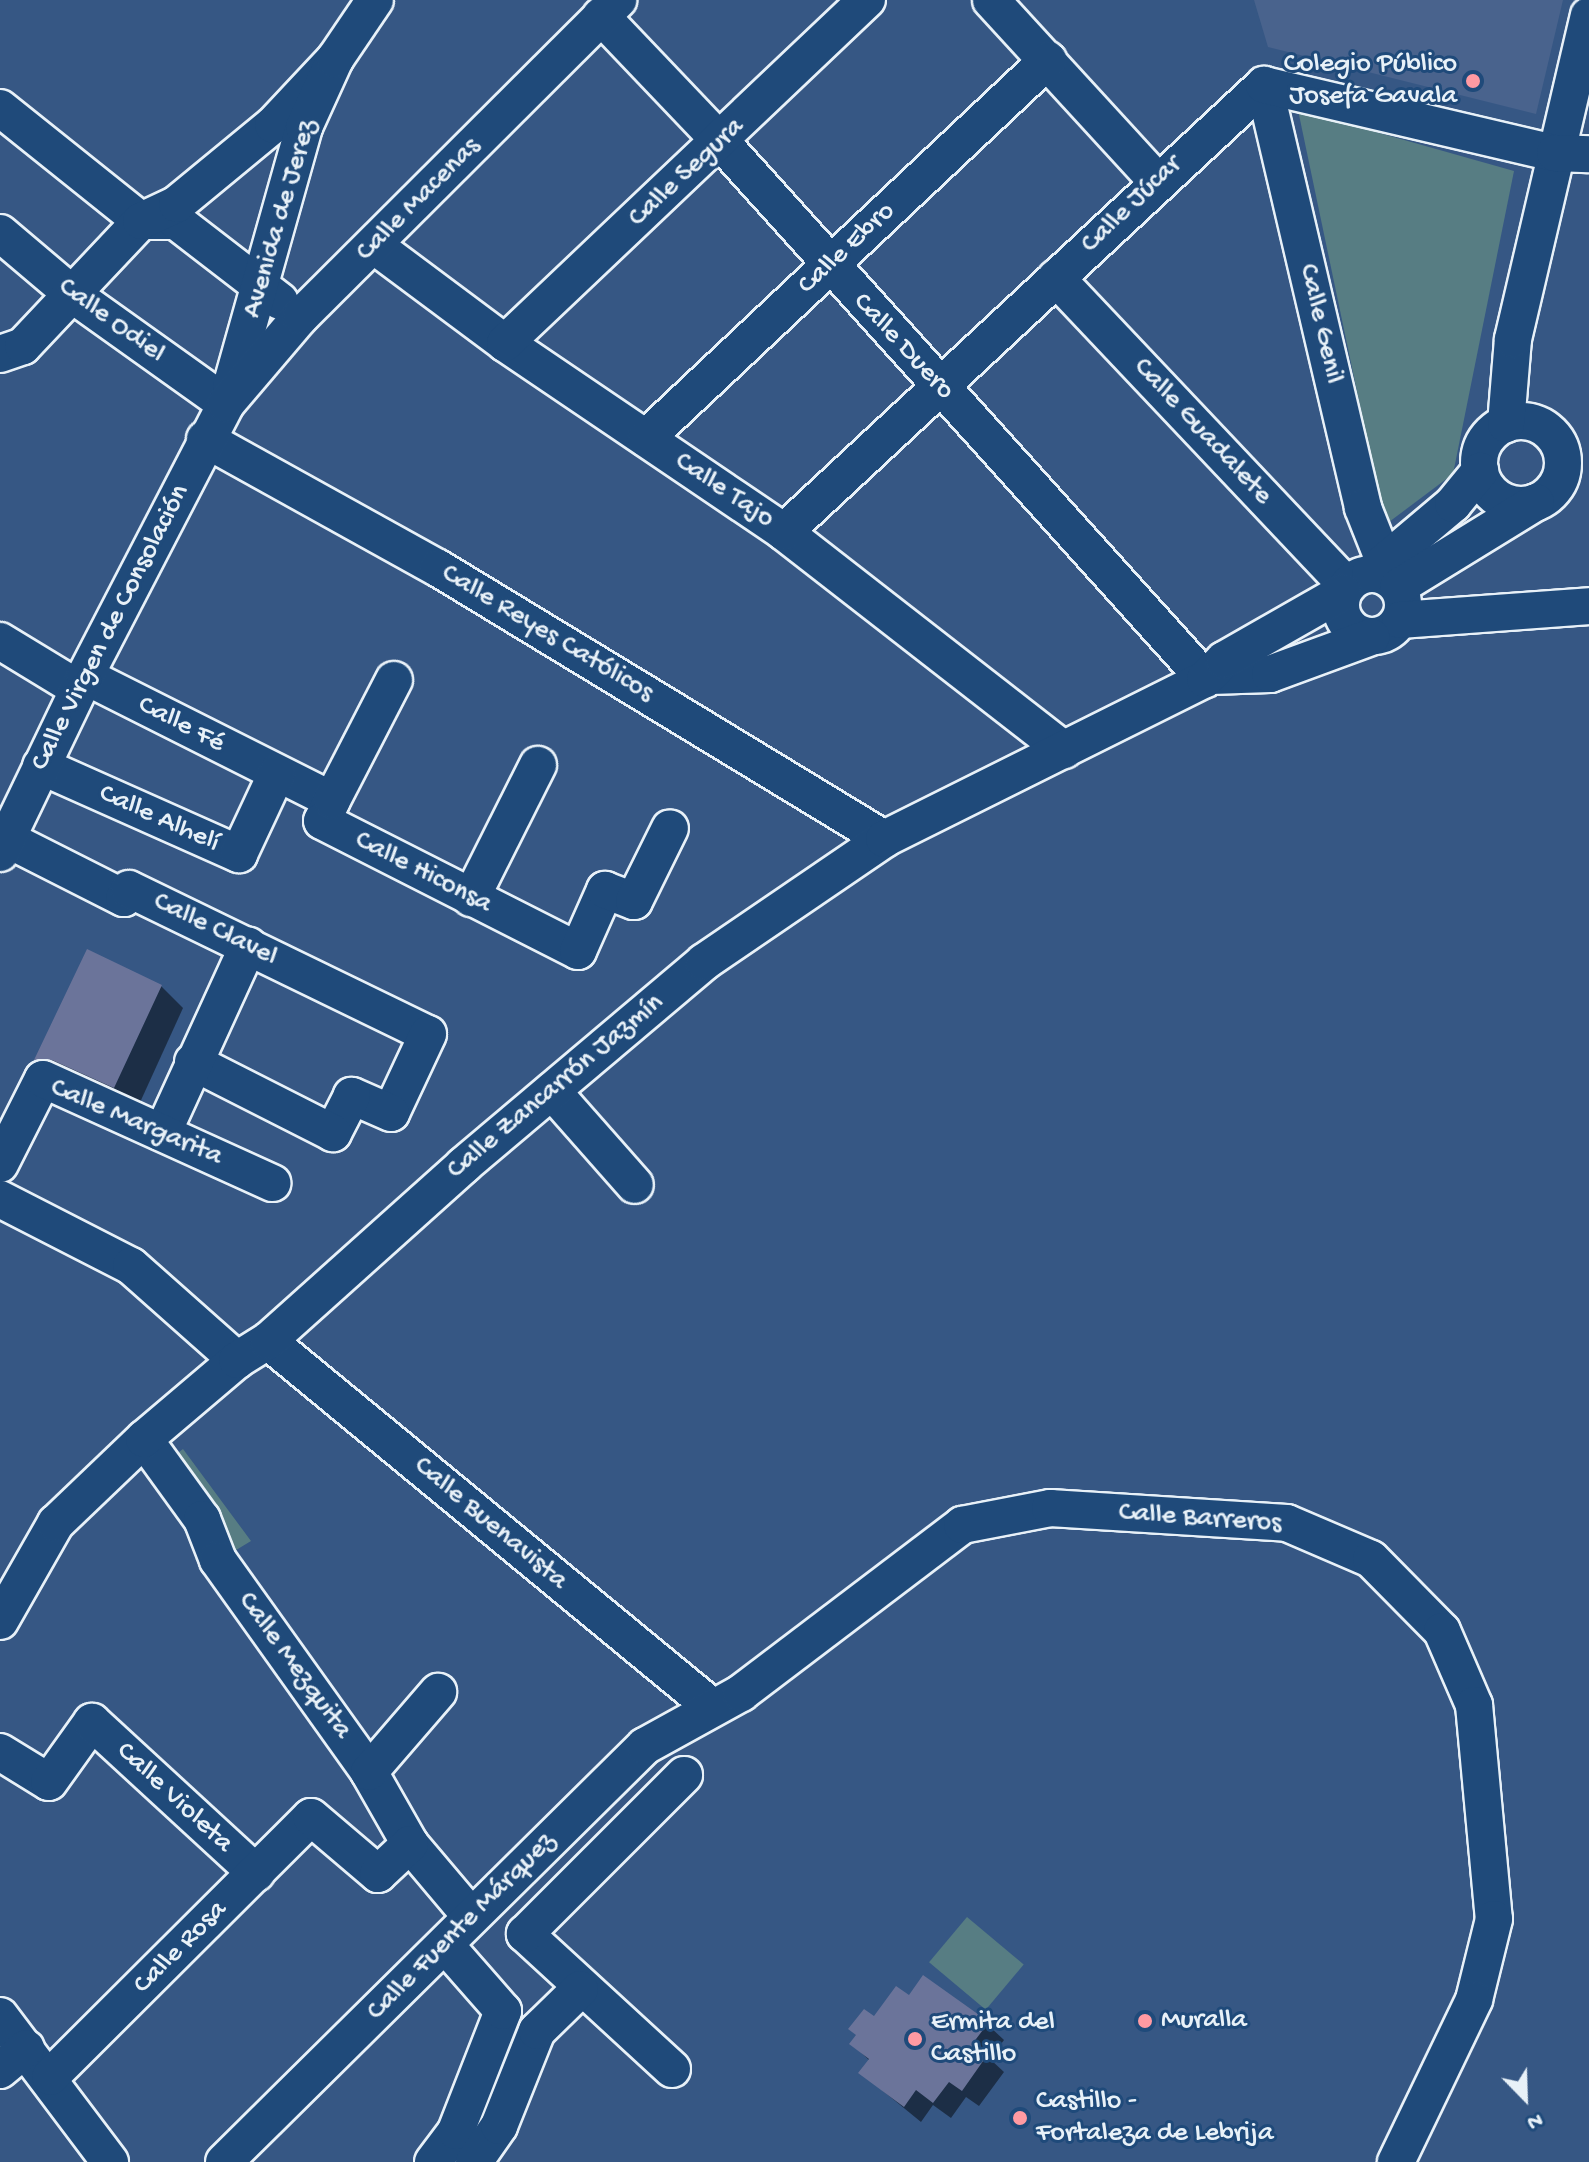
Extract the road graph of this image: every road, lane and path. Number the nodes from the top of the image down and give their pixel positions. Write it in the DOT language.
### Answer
graph roads {
  1 [pos="375,0"];
  2 [pos="867,0"];
  3 [pos="991,0"];
  4 [pos="609,8"];
  5 [pos="1589,16"];
  6 [pos="335,59"];
  7 [pos="1048,60"];
  8 [pos="1264,85"];
  9 [pos="0,108"];
  10 [pos="721,142"];
  11 [pos="1572,153"];
  12 [pos="1156,180"];
  13 [pos="141,221"];
  14 [pos="0,233"];
  15 [pos="375,246"];
  16 [pos="829,267"];
  17 [pos="1056,278"];
  18 [pos="262,287"];
  19 [pos="72,294"];
  20 [pos="301,316"];
  21 [pos="505,343"];
  22 [pos="0,354"];
  23 [pos="941,387"];
  24 [pos="226,404"];
  25 [pos="1506,424"];
  26 [pos="646,438"];
  27 [pos="205,439"];
  28 [pos="1580,467"];
  29 [pos="1480,471"];
  30 [pos="1536,502"];
  31 [pos="784,532"];
  32 [pos="1373,594"];
  33 [pos="1589,606"];
  34 [pos="1589,624"];
  35 [pos="0,641"];
  36 [pos="1208,678"];
  37 [pos="394,680"];
  38 [pos="82,682"];
  39 [pos="1064,750"];
  40 [pos="538,765"];
  41 [pos="41,766"];
  42 [pos="277,773"];
  43 [pos="327,811"];
  44 [pos="670,828"];
  45 [pos="884,839"];
  46 [pos="3,846"];
  47 [pos="471,898"];
  48 [pos="248,946"];
  49 [pos="193,1062"];
  50 [pos="552,1091"];
  51 [pos="163,1132"];
  52 [pos="0,1164"];
  53 [pos="272,1183"];
  54 [pos="635,1185"];
  55 [pos="0,1199"];
  56 [pos="268,1341"];
  57 [pos="229,1352"];
  58 [pos="144,1439"];
  59 [pos="0,1621"];
  60 [pos="438,1692"];
  61 [pos="712,1707"];
  62 [pos="0,1752"];
  63 [pos="369,1772"];
  64 [pos="684,1775"];
  65 [pos="410,1844"];
  66 [pos="256,1873"];
  67 [pos="470,1915"];
  68 [pos="447,1947"];
  69 [pos="580,1989"];
  70 [pos="0,2016"];
  71 [pos="13,2059"];
  72 [pos="672,2069"];
  73 [pos="50,2077"];
  74 [pos="110,2162"];
  75 [pos="224,2162"];
  76 [pos="433,2162"];
  77 [pos="474,2162"];
  78 [pos="1396,2162"];
  1 -- 6 [label="street, Avenida de Jerez"];
  2 -- 10 [label="street, Calle Segura"];
  3 -- 7 [label="street"];
  4 -- 10 [label="street, Calle Duero"];
  4 -- 15 [label="street, Calle Macenas"];
  5 -- 11 [label="street"];
  6 -- 13 [label="street"];
  6 -- 18 [label="street, Avenida de Jerez"];
  7 -- 12 [label="street"];
  7 -- 16 [label="street, Calle Ebro"];
  8 -- 11 [label="street"];
  8 -- 12 [label="street, Calle Júcar"];
  8 -- 32 [label="street, Calle Genil"];
  9 -- 13 [label="street"];
  10 -- 16 [label="street, Calle Duero"];
  10 -- 21 [label="street, Calle Segura"];
  11 -- 25 [label="street"];
  12 -- 17 [label="street, Calle Júcar"];
  13 -- 18 [label="street"];
  13 -- 19 [label="street"];
  14 -- 19 [label="street, Calle Odiel"];
  15 -- 20 [label="street, Calle Macenas"];
  15 -- 21 [label="street, Calle Tajo"];
  16 -- 23 [label="street, Calle Duero"];
  16 -- 26 [label="street, Calle Ebro"];
  17 -- 23 [label="street, Calle Júcar"];
  17 -- 32 [label="street, Calle Guadalete"];
  18 -- 20 [label="street"];
  18 -- 24 [label="street, Avenida de Jerez"];
  19 -- 22 [label="street"];
  19 -- 24 [label="street, Calle Odiel"];
  20 -- 24 [label="street, Calle Macenas"];
  21 -- 26 [label="street, Calle Tajo"];
  23 -- 31 [label="street, Calle Júcar"];
  23 -- 36 [label="street, Calle Duero"];
  24 -- 27 [label="street, Calle Virgen de Consolación"];
  25 -- 28 [label="street"];
  25 -- 29 [label="street"];
  26 -- 31 [label="street, Calle Tajo"];
  27 -- 38 [label="street, Calle Virgen de Consolación"];
  27 -- 45 [label="street, Calle Reyes Católicos"];
  28 -- 30 [label="street"];
  29 -- 30 [label="street"];
  29 -- 32 [label="street"];
  30 -- 32 [label="street"];
  31 -- 39 [label="street, Calle Tajo"];
  32 -- 33 [label="street"];
  32 -- 36 [label="street, Calle Zancarrón Jazmín"];
  32 -- 36 [label="street, Calle Zancarrón Jazmín"];
  33 -- 34 [label="street"];
  35 -- 38 [label="street, Calle Fé"];
  36 -- 39 [label="street, Calle Zancarrón Jazmín"];
  37 -- 43 [label="street"];
  38 -- 41 [label="street, Calle Virgen de Consolación"];
  38 -- 42 [label="street, Calle Fé"];
  39 -- 45 [label="street, Calle Zancarrón Jazmín"];
  40 -- 47 [label="street"];
  41 -- 42 [label="street, Calle Alhelí"];
  41 -- 46 [label="street, Calle Virgen de Consolación"];
  42 -- 43 [label="street, Calle Fé"];
  43 -- 47 [label="street, Calle Hiconsa"];
  44 -- 47 [label="street, Calle Hiconsa"];
  45 -- 50 [label="street, Calle Zancarrón Jazmín"];
  46 -- 48 [label="street, Calle Clavel"];
  48 -- 49 [label="street"];
  48 -- 49 [label="street, Calle Clavel"];
  49 -- 51 [label="street"];
  50 -- 54 [label="street"];
  50 -- 56 [label="street, Calle Zancarrón Jazmín"];
  51 -- 52 [label="street, Calle Margarita"];
  51 -- 53 [label="street, Calle Margarita"];
  55 -- 57 [label="street"];
  56 -- 57 [label="street, Calle Zancarrón Jazmín"];
  56 -- 61 [label="street, Calle Buenavista"];
  57 -- 58 [label="street, Calle Zancarrón Jazmín"];
  58 -- 59 [label="street, Calle Zancarrón Jazmín"];
  58 -- 63 [label="street, Calle Mezquita"];
  60 -- 63 [label="street, Calle Mezquita"];
  61 -- 67 [label="street, Calle Fuente Márquez"];
  61 -- 78 [label="street, Calle Barreros"];
  62 -- 66 [label="street, Calle Violeta"];
  63 -- 65 [label="street, Calle Mezquita"];
  64 -- 69 [label="street"];
  65 -- 66 [label="street, Calle Rosa"];
  65 -- 67 [label="street, Calle Mezquita"];
  66 -- 73 [label="street, Calle Rosa"];
  67 -- 68 [label="street, Calle Fuente Márquez"];
  68 -- 75 [label="street, Calle Fuente Márquez"];
  68 -- 76 [label="street"];
  69 -- 72 [label="street"];
  69 -- 77 [label="street"];
  70 -- 71 [label="street"];
  71 -- 73 [label="street"];
  73 -- 74 [label="street"];
}
